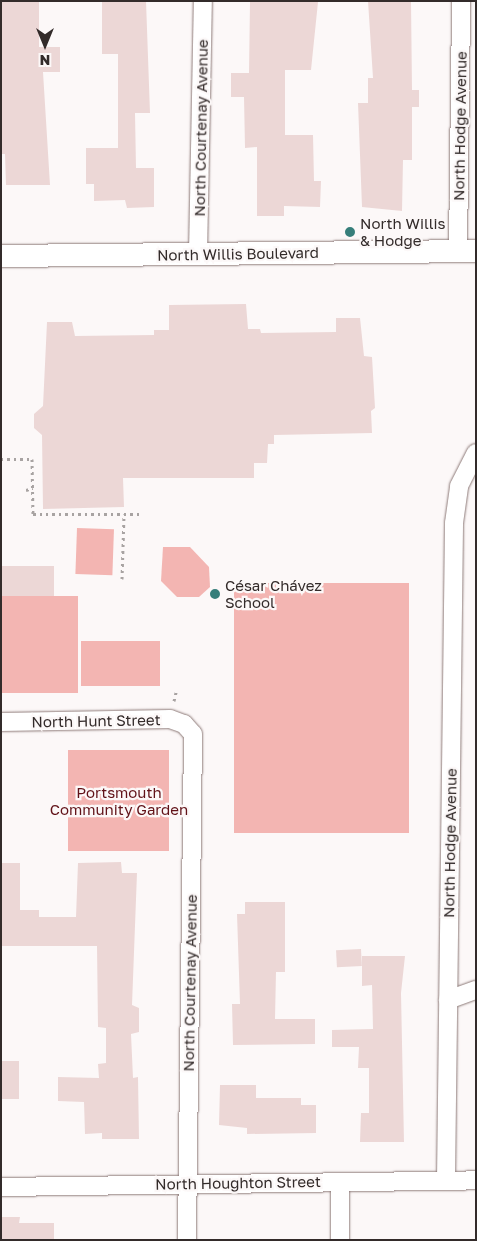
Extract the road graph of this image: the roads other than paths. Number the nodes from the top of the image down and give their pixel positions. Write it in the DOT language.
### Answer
graph roads {
  1 [pos="203,1"];
  2 [pos="461,1"];
  3 [pos="467,252"];
  4 [pos="198,254"];
  5 [pos="1,256"];
  6 [pos="476,453"];
  7 [pos="1,722"];
  8 [pos="189,728"];
  9 [pos="476,990"];
  10 [pos="448,1000"];
  11 [pos="446,1180"];
  12 [pos="476,1180"];
  13 [pos="340,1182"];
  14 [pos="187,1184"];
  15 [pos="1,1187"];
  16 [pos="187,1240"];
  17 [pos="340,1240"];
  1 -- 4 [label="street, North Courtenay Avenue"];
  2 -- 3 [label="street, North Hodge Avenue"];
  3 -- 4 [label="street, North Willis Boulevard"];
  4 -- 5 [label="street, North Willis Boulevard"];
  6 -- 10 [label="street, North Hodge Avenue"];
  7 -- 8 [label="street, North Hunt Street"];
  8 -- 14 [label="street, North Courtenay Avenue"];
  9 -- 10 [label="street"];
  10 -- 11 [label="street, North Hodge Avenue"];
  11 -- 12 [label="street, North Houghton Street"];
  11 -- 13 [label="street, North Houghton Street"];
  13 -- 14 [label="street, North Houghton Street"];
  13 -- 17 [label="street"];
  14 -- 15 [label="street, North Houghton Street"];
  14 -- 16 [label="street, North Courtenay Avenue"];
}
